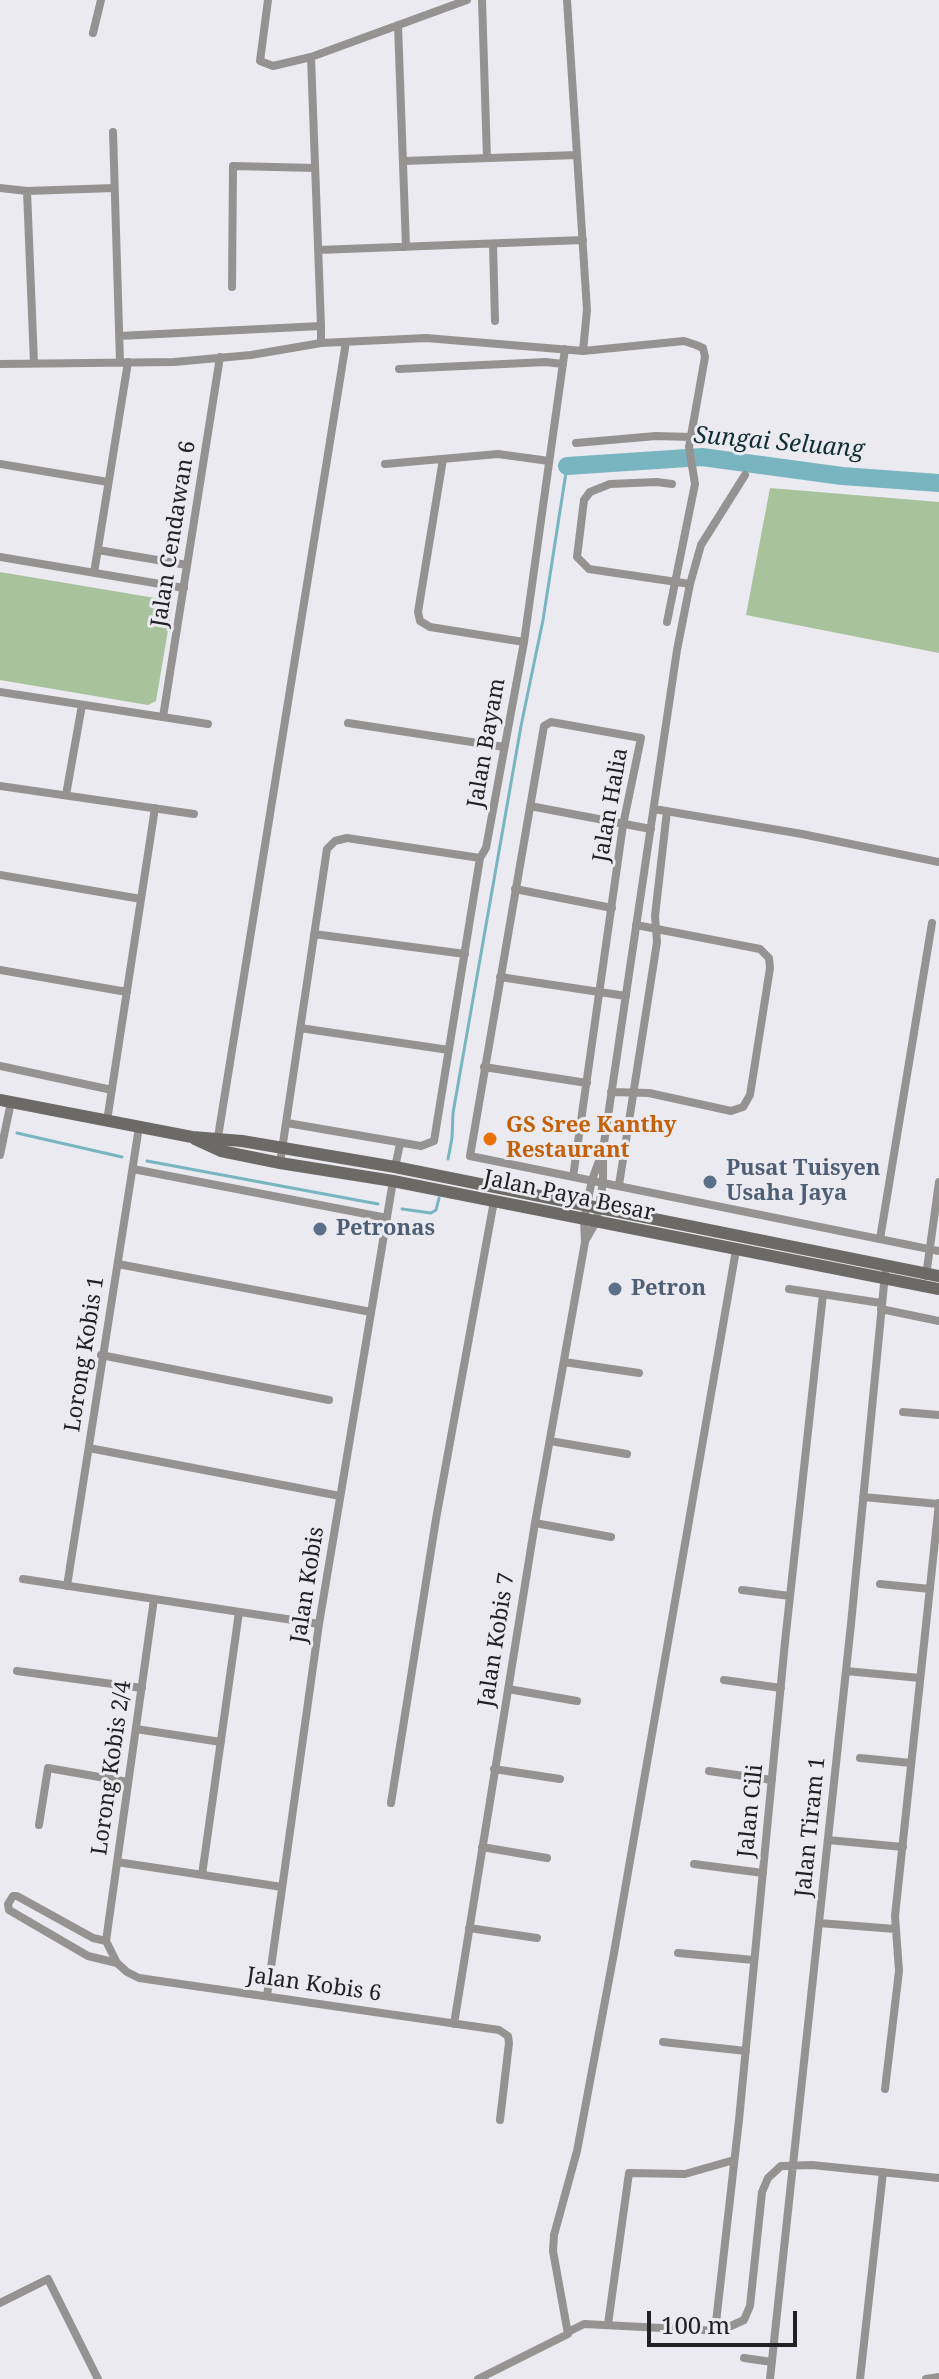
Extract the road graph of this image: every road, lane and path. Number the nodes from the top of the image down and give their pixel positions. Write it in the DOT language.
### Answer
graph roads {
  1 [pos="101,0"];
  2 [pos="268,0"];
  3 [pos="467,0"];
  4 [pos="482,0"];
  5 [pos="567,0"];
  6 [pos="398,25"];
  7 [pos="93,33"];
  8 [pos="311,57"];
  9 [pos="113,132"];
  10 [pos="577,155"];
  11 [pos="487,158"];
  12 [pos="403,161"];
  13 [pos="315,168"];
  14 [pos="0,188"];
  15 [pos="114,188"];
  16 [pos="27,191"];
  17 [pos="583,240"];
  18 [pos="493,244"];
  19 [pos="406,247"];
  20 [pos="318,250"];
  21 [pos="232,287"];
  22 [pos="495,321"];
  23 [pos="321,326"];
  24 [pos="119,336"];
  25 [pos="346,342"];
  26 [pos="321,343"];
  27 [pos="565,349"];
  28 [pos="583,351"];
  29 [pos="220,357"];
  30 [pos="124,362"];
  31 [pos="34,363"];
  32 [pos="0,364"];
  33 [pos="563,364"];
  34 [pos="399,369"];
  35 [pos="690,442"];
  36 [pos="576,443"];
  37 [pos="443,459"];
  38 [pos="549,461"];
  39 [pos="0,464"];
  40 [pos="385,464"];
  41 [pos="745,475"];
  42 [pos="108,482"];
  43 [pos="672,484"];
  44 [pos="98,550"];
  45 [pos="0,557"];
  46 [pos="187,565"];
  47 [pos="94,573"];
  48 [pos="675,582"];
  49 [pos="690,584"];
  50 [pos="184,588"];
  51 [pos="667,622"];
  52 [pos="524,642"];
  53 [pos="0,692"];
  54 [pos="82,705"];
  55 [pos="163,717"];
  56 [pos="348,723"];
  57 [pos="208,724"];
  58 [pos="504,747"];
  59 [pos="0,786"];
  60 [pos="66,795"];
  61 [pos="530,806"];
  62 [pos="155,808"];
  63 [pos="654,809"];
  64 [pos="667,811"];
  65 [pos="194,814"];
  66 [pos="623,825"];
  67 [pos="651,829"];
  68 [pos="480,858"];
  69 [pos="939,862"];
  70 [pos="0,875"];
  71 [pos="515,889"];
  72 [pos="141,899"];
  73 [pos="612,908"];
  74 [pos="932,923"];
  75 [pos="636,925"];
  76 [pos="657,929"];
  77 [pos="314,934"];
  78 [pos="465,954"];
  79 [pos="0,970"];
  80 [pos="500,977"];
  81 [pos="127,992"];
  82 [pos="601,993"];
  83 [pos="626,996"];
  84 [pos="300,1028"];
  85 [pos="449,1050"];
  86 [pos="0,1066"];
  87 [pos="484,1067"];
  88 [pos="587,1083"];
  89 [pos="112,1090"];
  90 [pos="611,1092"];
  91 [pos="635,1093"];
  92 [pos="5,1101"];
  93 [pos="107,1121"];
  94 [pos="287,1123"];
  95 [pos="139,1127"];
  96 [pos="192,1137"];
  97 [pos="218,1137"];
  98 [pos="400,1144"];
  99 [pos="1,1145"];
  100 [pos="283,1148"];
  101 [pos="603,1150"];
  102 [pos="0,1155"];
  103 [pos="280,1163"];
  104 [pos="395,1167"];
  105 [pos="133,1169"];
  106 [pos="573,1177"];
  107 [pos="592,1180"];
  108 [pos="393,1181"];
  109 [pos="603,1182"];
  110 [pos="939,1182"];
  111 [pos="619,1185"];
  112 [pos="494,1201"];
  113 [pos="593,1206"];
  114 [pos="387,1218"];
  115 [pos="590,1221"];
  116 [pos="880,1239"];
  117 [pos="736,1250"];
  118 [pos="934,1250"];
  119 [pos="118,1264"];
  120 [pos="885,1272"];
  121 [pos="930,1279"];
  122 [pos="789,1289"];
  123 [pos="939,1289"];
  124 [pos="823,1294"];
  125 [pos="881,1306"];
  126 [pos="371,1312"];
  127 [pos="939,1321"];
  128 [pos="101,1355"];
  129 [pos="564,1362"];
  130 [pos="639,1373"];
  131 [pos="329,1400"];
  132 [pos="903,1412"];
  133 [pos="939,1415"];
  134 [pos="550,1441"];
  135 [pos="89,1448"];
  136 [pos="627,1454"];
  137 [pos="340,1496"];
  138 [pos="863,1497"];
  139 [pos="939,1503"];
  140 [pos="535,1523"];
  141 [pos="611,1537"];
  142 [pos="23,1579"];
  143 [pos="880,1584"];
  144 [pos="67,1586"];
  145 [pos="930,1589"];
  146 [pos="742,1590"];
  147 [pos="790,1596"];
  148 [pos="154,1599"];
  149 [pos="239,1612"];
  150 [pos="319,1624"];
  151 [pos="17,1671"];
  152 [pos="846,1671"];
  153 [pos="920,1678"];
  154 [pos="724,1680"];
  155 [pos="142,1688"];
  156 [pos="781,1688"];
  157 [pos="508,1689"];
  158 [pos="577,1701"];
  159 [pos="136,1729"];
  160 [pos="221,1742"];
  161 [pos="860,1758"];
  162 [pos="911,1763"];
  163 [pos="494,1769"];
  164 [pos="709,1771"];
  165 [pos="560,1779"];
  166 [pos="772,1780"];
  167 [pos="128,1782"];
  168 [pos="391,1803"];
  169 [pos="39,1825"];
  170 [pos="828,1840"];
  171 [pos="482,1847"];
  172 [pos="903,1847"];
  173 [pos="547,1858"];
  174 [pos="117,1862"];
  175 [pos="694,1864"];
  176 [pos="763,1873"];
  177 [pos="202,1875"];
  178 [pos="282,1887"];
  179 [pos="819,1923"];
  180 [pos="469,1928"];
  181 [pos="895,1929"];
  182 [pos="537,1938"];
  183 [pos="106,1941"];
  184 [pos="678,1953"];
  185 [pos="754,1960"];
  186 [pos="117,1963"];
  187 [pos="267,1996"];
  188 [pos="454,2024"];
  189 [pos="663,2042"];
  190 [pos="746,2051"];
  191 [pos="885,2089"];
  192 [pos="500,2120"];
  193 [pos="734,2160"];
  194 [pos="793,2165"];
  195 [pos="883,2172"];
  196 [pos="939,2178"];
  197 [pos="0,2303"];
  198 [pos="608,2324"];
  199 [pos="715,2331"];
  200 [pos="568,2333"];
  201 [pos="744,2358"];
  202 [pos="772,2362"];
  203 [pos="939,2377"];
  204 [pos="98,2379"];
  205 [pos="478,2379"];
  206 [pos="770,2379"];
  207 [pos="860,2379"];
  208 [pos="926,2379"];
  1 -- 7 [label="street"];
  2 -- 8 [label="street"];
  3 -- 6 [label="street"];
  4 -- 11 [label="street"];
  5 -- 10 [label="street"];
  6 -- 8 [label="street"];
  6 -- 12 [label="street"];
  8 -- 13 [label="street"];
  9 -- 15 [label="street"];
  10 -- 11 [label="street"];
  10 -- 17 [label="street"];
  11 -- 12 [label="street"];
  12 -- 19 [label="street"];
  13 -- 20 [label="street"];
  13 -- 21 [label="street"];
  14 -- 16 [label="street"];
  15 -- 16 [label="street"];
  15 -- 24 [label="street"];
  16 -- 31 [label="street"];
  17 -- 18 [label="street"];
  17 -- 28 [label="street"];
  18 -- 19 [label="street"];
  18 -- 22 [label="street"];
  19 -- 20 [label="street"];
  20 -- 23 [label="street"];
  23 -- 24 [label="street"];
  23 -- 26 [label="street"];
  24 -- 30 [label="street"];
  25 -- 26 [label="street"];
  25 -- 27 [label="street"];
  25 -- 97 [label="street"];
  26 -- 29 [label="street"];
  27 -- 28 [label="street"];
  27 -- 33 [label="street, Jalan Bayam"];
  28 -- 35 [label="street"];
  29 -- 30 [label="street"];
  29 -- 46 [label="street, Jalan Cendawan 6"];
  30 -- 31 [label="street"];
  30 -- 42 [label="street"];
  31 -- 32 [label="street"];
  33 -- 34 [label="street"];
  33 -- 38 [label="street, Jalan Bayam"];
  35 -- 36 [label="street"];
  35 -- 48 [label="street"];
  37 -- 38 [label="street"];
  37 -- 40 [label="street"];
  37 -- 52 [label="street"];
  38 -- 52 [label="street, Jalan Bayam"];
  39 -- 42 [label="street"];
  41 -- 49 [label="street"];
  42 -- 44 [label="street"];
  43 -- 48 [label="street"];
  44 -- 46 [label="street"];
  44 -- 47 [label="street"];
  45 -- 47 [label="street"];
  46 -- 50 [label="street, Jalan Cendawan 6"];
  47 -- 50 [label="street"];
  48 -- 49 [label="street"];
  48 -- 51 [label="street"];
  49 -- 63 [label="street"];
  50 -- 55 [label="street, Jalan Cendawan 6"];
  52 -- 58 [label="street, Jalan Bayam"];
  53 -- 54 [label="street"];
  54 -- 55 [label="street"];
  54 -- 60 [label="street"];
  55 -- 57 [label="street"];
  56 -- 58 [label="street"];
  58 -- 68 [label="street, Jalan Bayam"];
  59 -- 60 [label="street"];
  60 -- 62 [label="street"];
  61 -- 66 [label="street"];
  61 -- 66 [label="street, Jalan Halia"];
  61 -- 71 [label="street, Jalan Halia"];
  62 -- 65 [label="street"];
  62 -- 72 [label="street"];
  63 -- 64 [label="street"];
  63 -- 67 [label="street"];
  64 -- 69 [label="street"];
  64 -- 76 [label="street"];
  66 -- 67 [label="street"];
  66 -- 73 [label="street, Jalan Halia"];
  67 -- 75 [label="street"];
  68 -- 77 [label="street"];
  68 -- 78 [label="street, Jalan Bayam"];
  70 -- 72 [label="street"];
  71 -- 73 [label="street"];
  71 -- 80 [label="street, Jalan Halia"];
  72 -- 81 [label="street"];
  73 -- 82 [label="street, Jalan Halia"];
  74 -- 116 [label="street"];
  75 -- 76 [label="street"];
  75 -- 83 [label="street"];
  76 -- 91 [label="street"];
  76 -- 91 [label="street"];
  77 -- 78 [label="street"];
  77 -- 84 [label="street"];
  78 -- 85 [label="street, Jalan Bayam"];
  79 -- 81 [label="street"];
  80 -- 82 [label="street"];
  80 -- 87 [label="street, Jalan Halia"];
  81 -- 89 [label="street"];
  82 -- 83 [label="street"];
  82 -- 88 [label="street, Jalan Halia"];
  83 -- 90 [label="street"];
  84 -- 85 [label="street"];
  84 -- 94 [label="street"];
  85 -- 98 [label="street, Jalan Bayam"];
  86 -- 89 [label="street"];
  87 -- 88 [label="street"];
  87 -- 106 [label="street, Jalan Halia"];
  88 -- 106 [label="street, Jalan Halia"];
  89 -- 93 [label="street"];
  90 -- 91 [label="street"];
  90 -- 101 [label="street"];
  91 -- 111 [label="street"];
  92 -- 93 [label="street, Jalan Paya Besar"];
  92 -- 99 [label="street"];
  93 -- 95 [label="street, Jalan Paya Besar"];
  94 -- 98 [label="street"];
  94 -- 100 [label="street"];
  95 -- 96 [label="street, Jalan Paya Besar"];
  95 -- 105 [label="street, Lorong Kobis 1"];
  96 -- 97 [label="street, Jalan Paya Besar"];
  96 -- 103 [label="street, Jalan Paya Besar"];
  97 -- 100 [label="street, Jalan Paya Besar"];
  98 -- 104 [label="street"];
  99 -- 102 [label="street"];
  100 -- 103 [label="street"];
  100 -- 104 [label="street, Jalan Paya Besar"];
  101 -- 107 [label="street"];
  101 -- 109 [label="street"];
  103 -- 108 [label="street, Jalan Paya Besar"];
  104 -- 113 [label="street, Jalan Paya Besar"];
  105 -- 114 [label="street"];
  105 -- 119 [label="street, Lorong Kobis 1"];
  106 -- 107 [label="street"];
  107 -- 109 [label="street"];
  107 -- 113 [label="street"];
  108 -- 112 [label="street, Jalan Paya Besar"];
  108 -- 114 [label="street, Jalan Kobis"];
  109 -- 111 [label="street"];
  109 -- 113 [label="street"];
  110 -- 118 [label="street"];
  111 -- 116 [label="street"];
  112 -- 115 [label="street, Jalan Paya Besar"];
  112 -- 168 [label="street"];
  113 -- 115 [label="street"];
  113 -- 120 [label="street, Jalan Paya Besar"];
  114 -- 126 [label="street, Jalan Kobis"];
  115 -- 117 [label="street, Jalan Paya Besar"];
  115 -- 129 [label="street, Jalan Kobis 7"];
  116 -- 118 [label="street"];
  117 -- 120 [label="street, Jalan Paya Besar"];
  117 -- 200 [label="street"];
  118 -- 121 [label="street"];
  119 -- 126 [label="street"];
  119 -- 128 [label="street, Lorong Kobis 1"];
  120 -- 121 [label="street, Jalan Paya Besar"];
  120 -- 125 [label="street, Jalan Tiram 1"];
  121 -- 123 [label="street, Jalan Paya Besar"];
  122 -- 124 [label="street"];
  124 -- 125 [label="street"];
  124 -- 147 [label="street, Jalan Cili"];
  125 -- 127 [label="street"];
  125 -- 138 [label="street, Jalan Tiram 1"];
  126 -- 137 [label="street, Jalan Kobis"];
  128 -- 131 [label="street"];
  128 -- 135 [label="street, Lorong Kobis 1"];
  129 -- 130 [label="street"];
  129 -- 134 [label="street, Jalan Kobis 7"];
  132 -- 133 [label="street"];
  134 -- 136 [label="street"];
  134 -- 140 [label="street, Jalan Kobis 7"];
  135 -- 137 [label="street"];
  135 -- 144 [label="street, Lorong Kobis 1"];
  137 -- 150 [label="street, Jalan Kobis"];
  138 -- 139 [label="street"];
  138 -- 152 [label="street, Jalan Tiram 1"];
  139 -- 145 [label="street"];
  140 -- 141 [label="street"];
  140 -- 157 [label="street, Jalan Kobis 7"];
  142 -- 144 [label="street"];
  143 -- 145 [label="street"];
  144 -- 148 [label="street"];
  145 -- 153 [label="street"];
  146 -- 147 [label="street"];
  147 -- 156 [label="street, Jalan Cili"];
  148 -- 149 [label="street"];
  148 -- 155 [label="street, Lorong Kobis 2/4"];
  149 -- 150 [label="street"];
  149 -- 160 [label="street"];
  150 -- 178 [label="street, Jalan Kobis"];
  151 -- 155 [label="street"];
  152 -- 153 [label="street"];
  152 -- 170 [label="street, Jalan Tiram 1"];
  153 -- 162 [label="street"];
  154 -- 156 [label="street"];
  155 -- 159 [label="street, Lorong Kobis 2/4"];
  156 -- 166 [label="street, Jalan Cili"];
  157 -- 158 [label="street"];
  157 -- 163 [label="street, Jalan Kobis 7"];
  159 -- 160 [label="street"];
  159 -- 167 [label="street, Lorong Kobis 2/4"];
  160 -- 177 [label="street"];
  161 -- 162 [label="street"];
  162 -- 172 [label="street"];
  163 -- 165 [label="street"];
  163 -- 171 [label="street, Jalan Kobis 7"];
  164 -- 166 [label="street"];
  166 -- 176 [label="street, Jalan Cili"];
  167 -- 169 [label="street"];
  167 -- 174 [label="street, Lorong Kobis 2/4"];
  170 -- 172 [label="street"];
  170 -- 179 [label="street, Jalan Tiram 1"];
  171 -- 173 [label="street"];
  171 -- 180 [label="street, Jalan Kobis 7"];
  172 -- 181 [label="street"];
  174 -- 177 [label="street"];
  174 -- 183 [label="street, Lorong Kobis 2/4"];
  175 -- 176 [label="street"];
  176 -- 185 [label="street, Jalan Cili"];
  177 -- 178 [label="street"];
  178 -- 187 [label="street, Jalan Kobis"];
  179 -- 181 [label="street"];
  179 -- 194 [label="street, Jalan Tiram 1"];
  180 -- 182 [label="street"];
  180 -- 188 [label="street, Jalan Kobis 7"];
  181 -- 191 [label="street"];
  183 -- 186 [label="street"];
  183 -- 186 [label="street, Jalan Kobis 6"];
  184 -- 185 [label="street"];
  185 -- 190 [label="street, Jalan Cili"];
  186 -- 187 [label="street, Jalan Kobis 6"];
  187 -- 188 [label="street, Jalan Kobis 6"];
  188 -- 192 [label="street, Jalan Kobis 6"];
  189 -- 190 [label="street"];
  190 -- 193 [label="street, Jalan Cili"];
  193 -- 198 [label="street"];
  193 -- 199 [label="street, Jalan Cili"];
  194 -- 195 [label="street"];
  194 -- 199 [label="street"];
  194 -- 202 [label="street, Jalan Tiram 1"];
  195 -- 196 [label="street"];
  195 -- 207 [label="street"];
  197 -- 204 [label="street"];
  198 -- 199 [label="street"];
  198 -- 200 [label="street"];
  200 -- 205 [label="street"];
  201 -- 202 [label="street"];
  202 -- 206 [label="street, Jalan Tiram 1"];
  203 -- 208 [label="street"];
}
